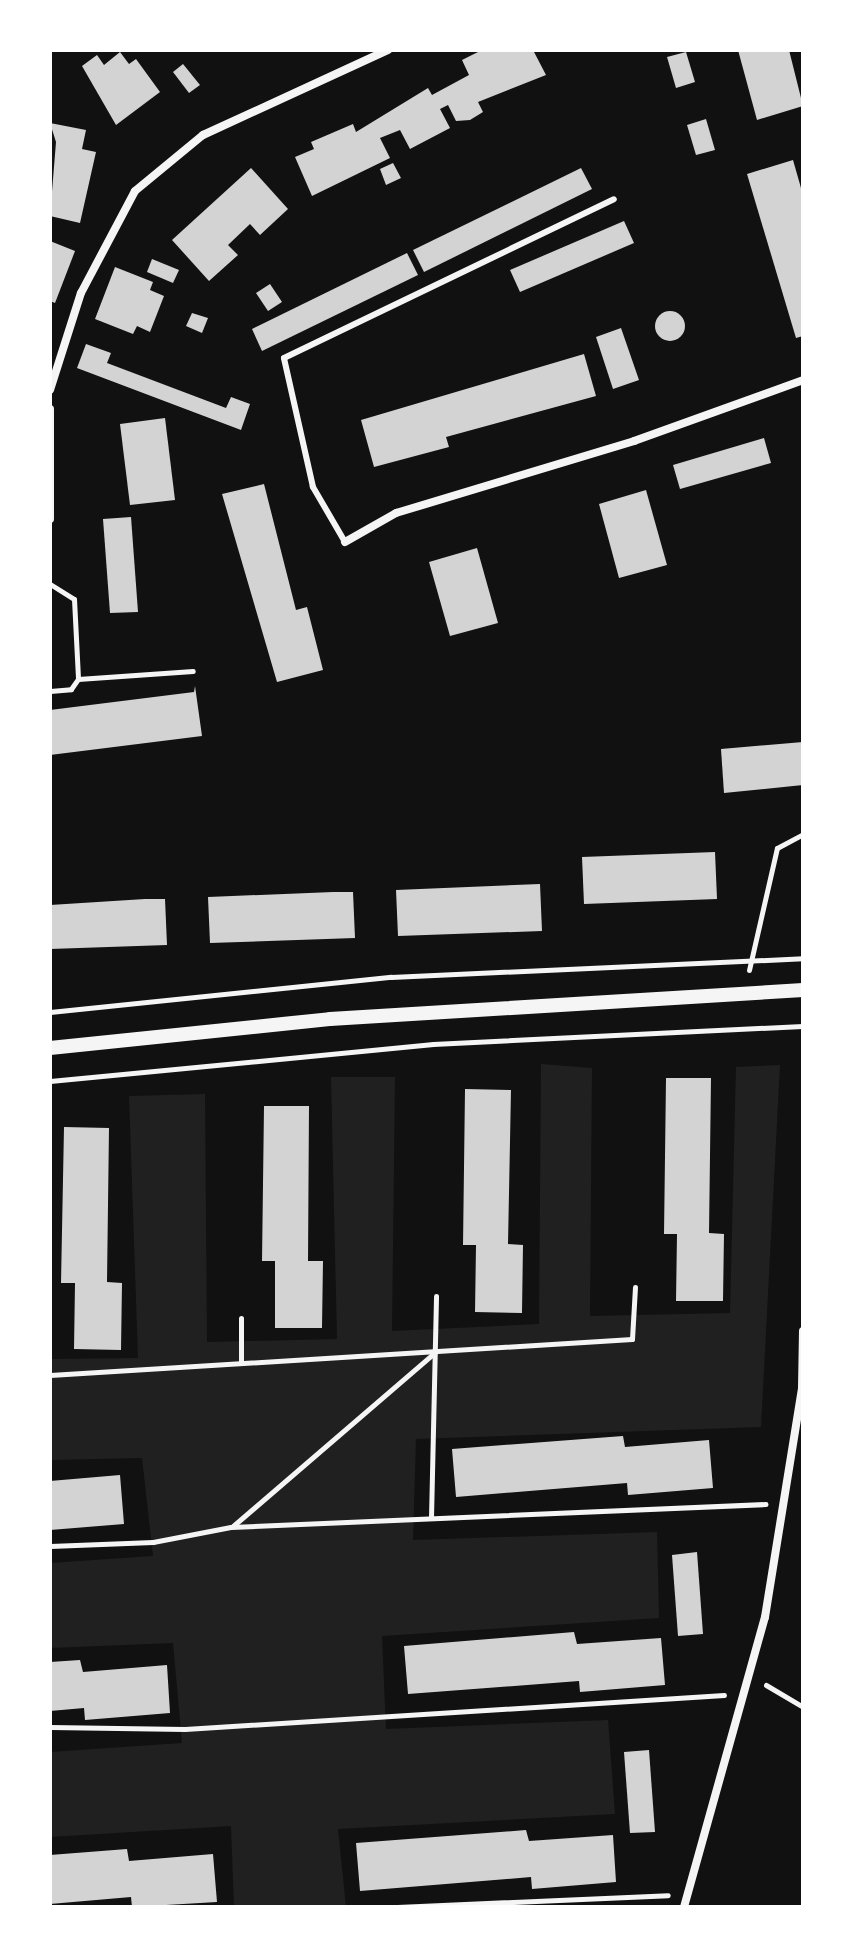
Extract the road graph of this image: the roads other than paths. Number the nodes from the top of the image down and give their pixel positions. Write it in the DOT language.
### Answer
graph roads {
  1 [pos="388,50"];
  2 [pos="614,199"];
  3 [pos="803,380"];
  4 [pos="50,390"];
  5 [pos="50,409"];
  6 [pos="50,519"];
  7 [pos="345,542"];
  8 [pos="803,990"];
  9 [pos="50,1048"];
  10 [pos="803,1331"];
  11 [pos="684,1907"];
  1 -- 4 [label="street"];
  2 -- 7 [label="lane"];
  3 -- 7 [label="street"];
  5 -- 6 [label="street"];
  8 -- 9 [label="street"];
  10 -- 11 [label="street"];
}
